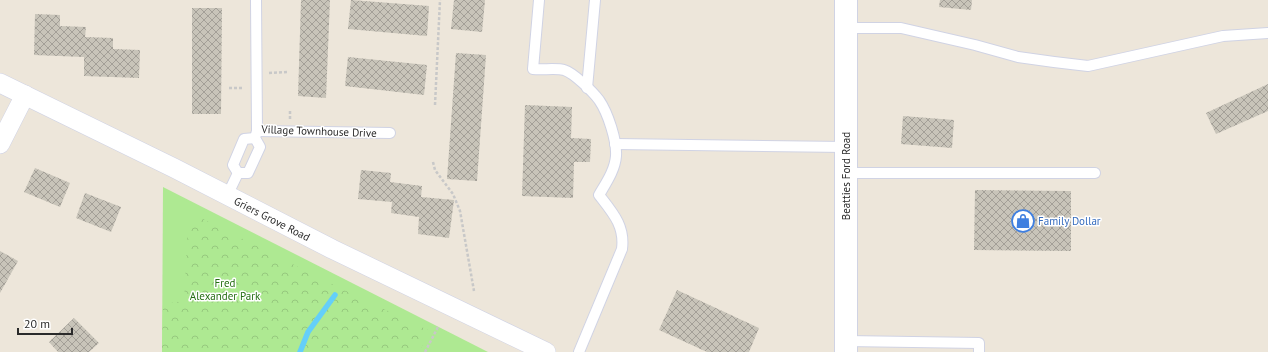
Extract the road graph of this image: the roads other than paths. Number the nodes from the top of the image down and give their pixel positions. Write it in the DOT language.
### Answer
graph roads {
  1 [pos="256,0"];
  2 [pos="539,0"];
  3 [pos="595,0"];
  4 [pos="846,0"];
  5 [pos="846,28"];
  6 [pos="1268,33"];
  7 [pos="0,83"];
  8 [pos="587,88"];
  9 [pos="25,95"];
  10 [pos="390,133"];
  11 [pos="256,134"];
  12 [pos="0,144"];
  13 [pos="615,144"];
  14 [pos="846,147"];
  15 [pos="238,173"];
  16 [pos="845,173"];
  17 [pos="1094,173"];
  18 [pos="226,196"];
  19 [pos="846,346"];
  20 [pos="546,352"];
  21 [pos="579,352"];
  22 [pos="979,352"];
  1 -- 11 [label="lane, Village Townhouse Drive"];
  2 -- 8 [label="lane"];
  3 -- 8 [label="lane"];
  4 -- 5 [label="main road, Beatties Ford Road"];
  5 -- 6 [label="lane"];
  5 -- 14 [label="main road, Beatties Ford Road"];
  7 -- 9 [label="street, Griers Grove Road"];
  8 -- 13 [label="lane"];
  9 -- 12 [label="street"];
  9 -- 18 [label="street, Griers Grove Road"];
  10 -- 11 [label="lane, Village Townhouse Drive"];
  11 -- 15 [label="lane"];
  11 -- 15 [label="lane"];
  13 -- 14 [label="lane"];
  13 -- 21 [label="lane"];
  14 -- 16 [label="main road, Beatties Ford Road"];
  15 -- 18 [label="lane"];
  16 -- 17 [label="lane"];
  16 -- 19 [label="main road, Beatties Ford Road"];
  18 -- 20 [label="street, Griers Grove Road"];
  19 -- 22 [label="lane"];
}
